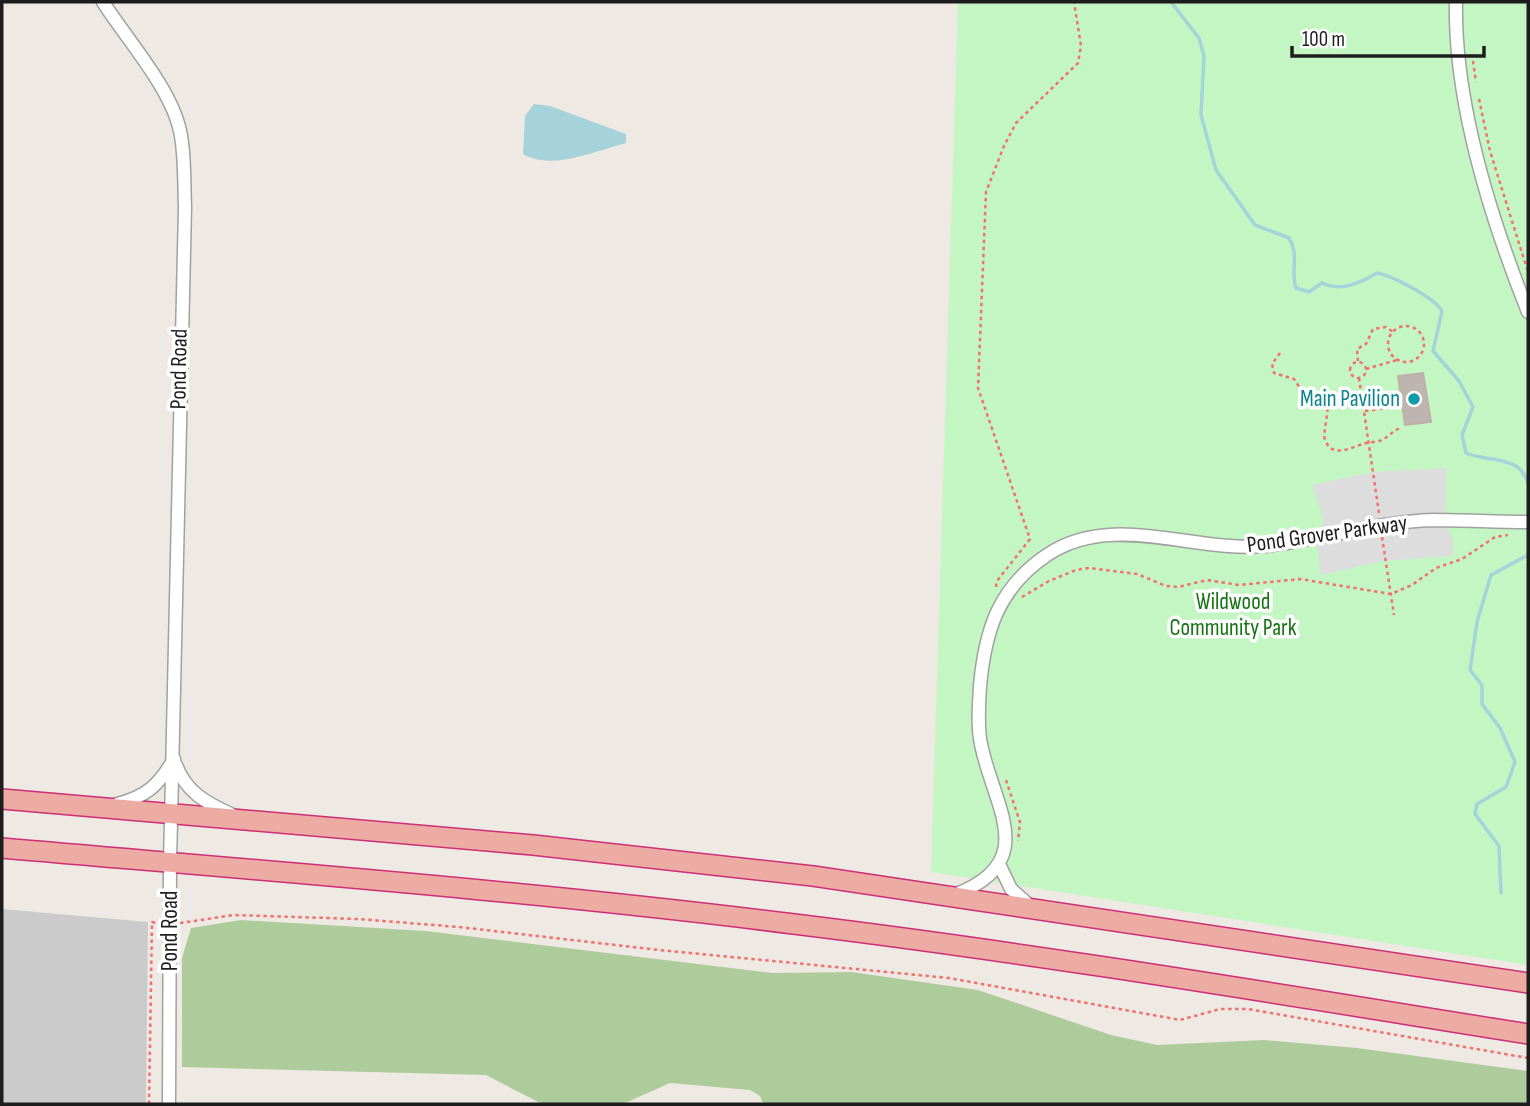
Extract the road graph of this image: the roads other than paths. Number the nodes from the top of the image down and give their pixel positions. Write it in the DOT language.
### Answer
graph roads {
  1 [pos="103,2"];
  2 [pos="1457,2"];
  3 [pos="1528,312"];
  4 [pos="1528,522"];
  5 [pos="174,759"];
  6 [pos="2,799"];
  7 [pos="104,807"];
  8 [pos="173,814"];
  9 [pos="244,820"];
  10 [pos="2,848"];
  11 [pos="1000,858"];
  12 [pos="170,863"];
  13 [pos="954,895"];
  14 [pos="1030,906"];
  15 [pos="1528,984"];
  16 [pos="1528,1034"];
  17 [pos="169,1104"];
  1 -- 5 [label="street, Pond Road"];
  2 -- 3 [label="street"];
  4 -- 11 [label="street, Pond Grover Parkway"];
  5 -- 7 [label="street"];
  5 -- 8 [label="street, Pond Road"];
  5 -- 9 [label="street, Pond Road"];
  6 -- 7 [label="highway"];
  7 -- 8 [label="highway"];
  8 -- 9 [label="highway"];
  8 -- 12 [label="street, Pond Road"];
  9 -- 13 [label="highway"];
  10 -- 12 [label="highway"];
  11 -- 13 [label="street"];
  11 -- 14 [label="street"];
  12 -- 16 [label="highway"];
  12 -- 17 [label="street, Pond Road"];
  13 -- 14 [label="highway"];
  14 -- 15 [label="highway"];
}
